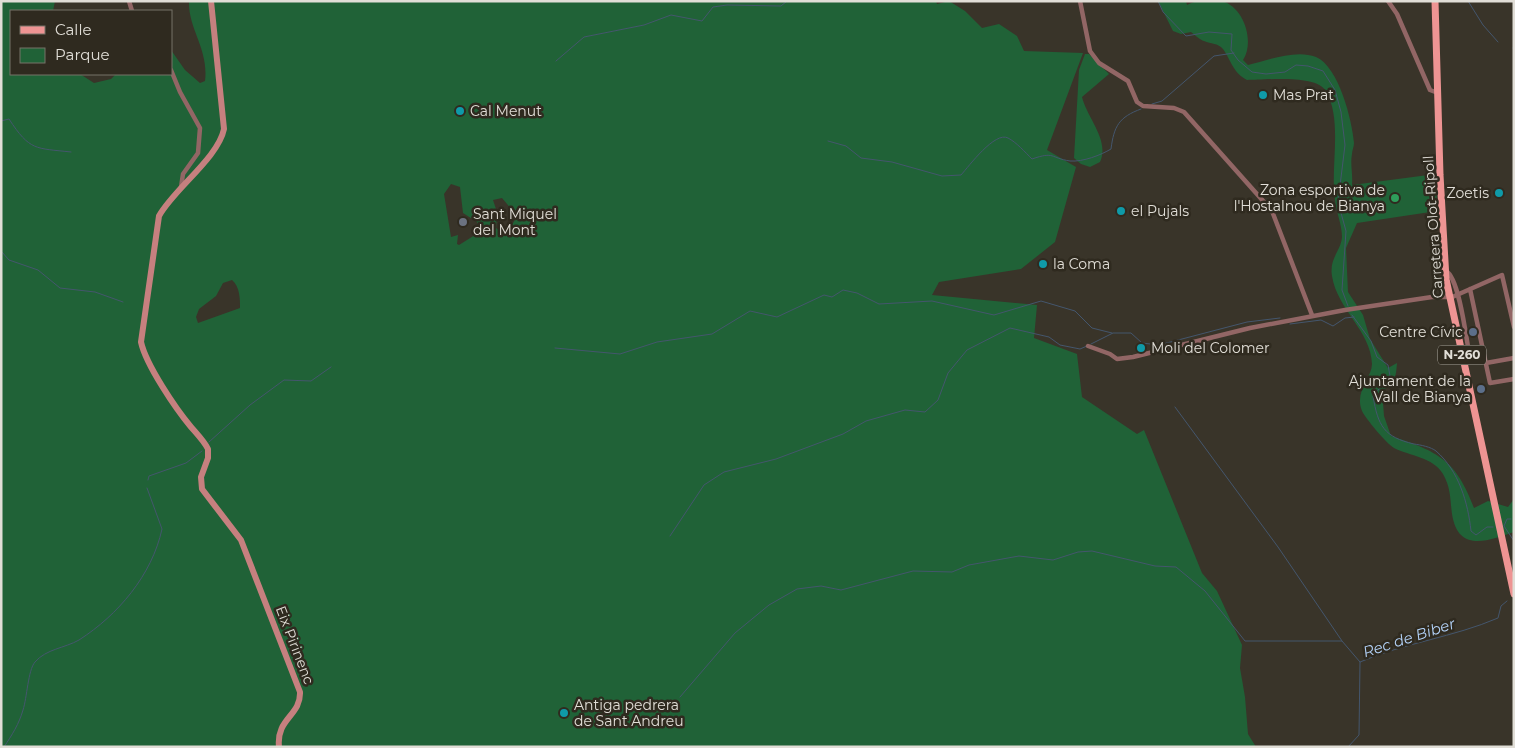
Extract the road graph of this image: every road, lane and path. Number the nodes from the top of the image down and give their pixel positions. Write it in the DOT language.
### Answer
graph roads {
  1 [pos="211,1"];
  2 [pos="1080,1"];
  3 [pos="1388,1"];
  4 [pos="1435,1"];
  5 [pos="172,72"];
  6 [pos="1438,93"];
  7 [pos="180,188"];
  8 [pos="1445,262"];
  9 [pos="1470,289"];
  10 [pos="1464,292"];
  11 [pos="1450,295"];
  12 [pos="1458,296"];
  13 [pos="1512,309"];
  14 [pos="1312,315"];
  15 [pos="1514,326"];
  16 [pos="1088,346"];
  17 [pos="1462,355"];
  18 [pos="1514,358"];
  19 [pos="1486,363"];
  20 [pos="1514,378"];
  21 [pos="1514,594"];
  22 [pos="279,747"];
  1 -- 7 [label="main road, Eix Pirinenc"];
  2 -- 14 [label="street"];
  3 -- 6 [label="street"];
  4 -- 6 [label="main road, Carretera Olot-Ripoll / N-260"];
  5 -- 7 [label="street"];
  6 -- 8 [label="main road, Carretera Olot-Ripoll / N-260"];
  7 -- 22 [label="main road, Eix Pirinenc"];
  8 -- 11 [label="main road, Carretera Olot-Ripoll / N-260"];
  8 -- 11 [label="street"];
  9 -- 10 [label="street"];
  9 -- 13 [label="street"];
  9 -- 19 [label="street"];
  10 -- 11 [label="street"];
  10 -- 12 [label="street"];
  11 -- 12 [label="street"];
  11 -- 12 [label="street"];
  11 -- 14 [label="street"];
  11 -- 17 [label="main road, Carretera Olot-Ripoll / N-260"];
  12 -- 17 [label="street"];
  13 -- 15 [label="street"];
  14 -- 16 [label="street"];
  17 -- 21 [label="main road, Carretera Olot-Ripoll / N-260"];
  18 -- 19 [label="street"];
  19 -- 20 [label="street"];
}
